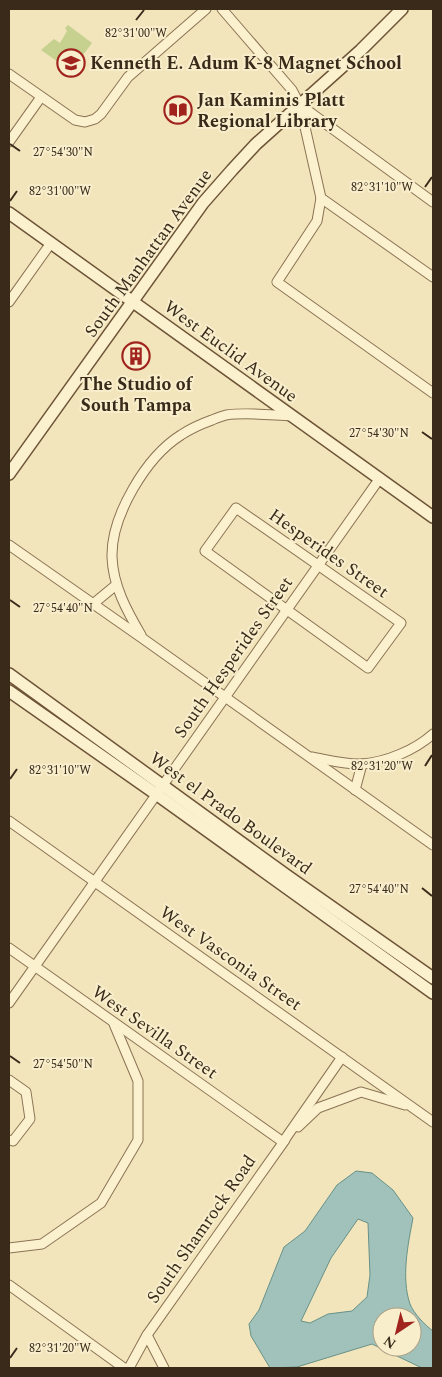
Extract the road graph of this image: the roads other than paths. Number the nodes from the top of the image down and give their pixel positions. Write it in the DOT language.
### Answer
graph roads {
  1 [pos="206,9"];
  2 [pos="222,9"];
  3 [pos="402,9"];
  4 [pos="9,74"];
  5 [pos="41,97"];
  6 [pos="300,105"];
  7 [pos="9,142"];
  8 [pos="321,198"];
  9 [pos="433,202"];
  10 [pos="9,213"];
  11 [pos="51,243"];
  12 [pos="433,277"];
  13 [pos="9,302"];
  14 [pos="133,302"];
  15 [pos="433,393"];
  16 [pos="291,416"];
  17 [pos="9,474"];
  18 [pos="380,478"];
  19 [pos="433,517"];
  20 [pos="9,545"];
  21 [pos="317,566"];
  22 [pos="116,584"];
  23 [pos="93,604"];
  24 [pos="287,609"];
  25 [pos="142,638"];
  26 [pos="9,674"];
  27 [pos="9,691"];
  28 [pos="225,697"];
  29 [pos="57,709"];
  30 [pos="49,720"];
  31 [pos="433,734"];
  32 [pos="310,756"];
  33 [pos="362,764"];
  34 [pos="159,790"];
  35 [pos="355,790"];
  36 [pos="9,821"];
  37 [pos="433,845"];
  38 [pos="283,879"];
  39 [pos="95,881"];
  40 [pos="9,948"];
  41 [pos="410,961"];
  42 [pos="35,967"];
  43 [pos="403,972"];
  44 [pos="433,978"];
  45 [pos="433,993"];
  46 [pos="9,1002"];
  47 [pos="113,1022"];
  48 [pos="342,1057"];
  49 [pos="9,1080"];
  50 [pos="414,1108"];
  51 [pos="433,1122"];
  52 [pos="9,1140"];
  53 [pos="283,1142"];
  54 [pos="9,1248"];
  55 [pos="9,1285"];
  56 [pos="146,1335"];
  57 [pos="124,1368"];
  58 [pos="129,1368"];
  59 [pos="164,1368"];
  1 -- 5 [label="street"];
  2 -- 6 [label="street"];
  3 -- 6 [label="street, South Manhattan Avenue"];
  4 -- 5 [label="street"];
  5 -- 7 [label="street"];
  6 -- 8 [label="street"];
  6 -- 9 [label="street"];
  6 -- 14 [label="street, South Manhattan Avenue"];
  8 -- 12 [label="street"];
  8 -- 15 [label="street"];
  10 -- 11 [label="street, West Euclid Avenue"];
  11 -- 13 [label="street"];
  11 -- 14 [label="street, West Euclid Avenue"];
  14 -- 16 [label="street, West Euclid Avenue"];
  14 -- 17 [label="street, South Manhattan Avenue"];
  16 -- 18 [label="street, West Euclid Avenue"];
  16 -- 22 [label="street"];
  18 -- 19 [label="street, West Euclid Avenue"];
  18 -- 21 [label="street, South Hesperides Street"];
  20 -- 23 [label="street"];
  21 -- 24 [label="street, South Hesperides Street"];
  21 -- 24 [label="street, Hesperides Street"];
  21 -- 24 [label="street, Hesperides Street"];
  22 -- 23 [label="street"];
  22 -- 25 [label="street"];
  23 -- 25 [label="street"];
  24 -- 28 [label="street, South Hesperides Street"];
  25 -- 28 [label="street"];
  26 -- 29 [label="street, West el Prado Boulevard"];
  27 -- 30 [label="street, West el Prado Boulevard"];
  28 -- 32 [label="street"];
  28 -- 34 [label="street, South Hesperides Street"];
  29 -- 30 [label="street"];
  29 -- 34 [label="street, West el Prado Boulevard"];
  30 -- 34 [label="street, West el Prado Boulevard"];
  31 -- 33 [label="street"];
  32 -- 33 [label="street"];
  32 -- 35 [label="street"];
  33 -- 35 [label="street"];
  34 -- 38 [label="street, West el Prado Boulevard"];
  34 -- 39 [label="street, South Hesperides Street"];
  35 -- 37 [label="street"];
  36 -- 39 [label="street, West Vasconia Street"];
  38 -- 41 [label="street, West el Prado Boulevard"];
  38 -- 43 [label="street, West el Prado Boulevard"];
  39 -- 42 [label="street, South Hesperides Street"];
  39 -- 48 [label="street, West Vasconia Street"];
  40 -- 42 [label="street, West Sevilla Street"];
  41 -- 43 [label="street"];
  41 -- 44 [label="street, West el Prado Boulevard"];
  42 -- 46 [label="street, South Hesperides Street"];
  42 -- 47 [label="street, West Sevilla Street"];
  43 -- 45 [label="street, West el Prado Boulevard"];
  47 -- 53 [label="street, West Sevilla Street"];
  47 -- 54 [label="street"];
  48 -- 50 [label="street, West Vasconia Street"];
  48 -- 53 [label="street, South Shamrock Road"];
  49 -- 52 [label="street"];
  50 -- 51 [label="street, West Vasconia Street"];
  50 -- 53 [label="street, South Shamrock Road"];
  53 -- 56 [label="street, South Shamrock Road"];
  55 -- 57 [label="street"];
  56 -- 58 [label="street, South Shamrock Road"];
  56 -- 59 [label="street"];
}
